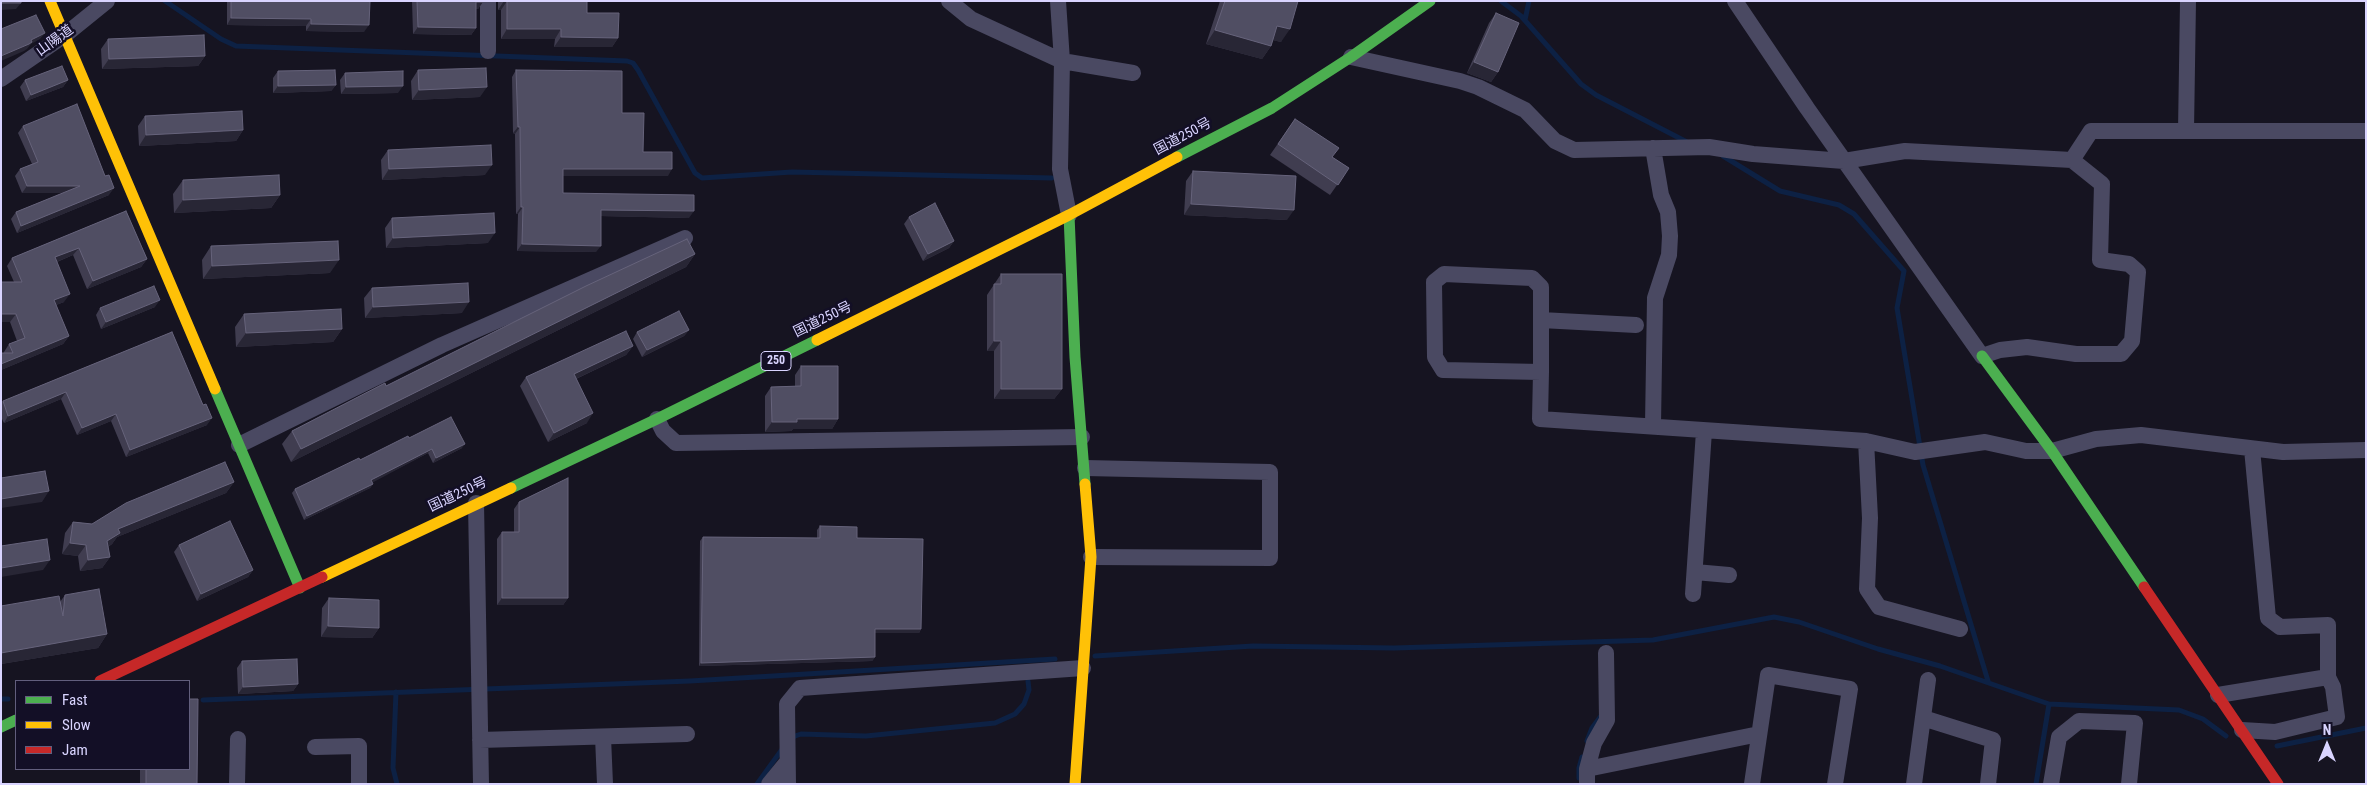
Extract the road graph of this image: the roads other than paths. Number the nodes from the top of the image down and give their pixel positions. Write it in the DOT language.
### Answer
graph roads {
  1 [pos="50,1"];
  2 [pos="107,1"];
  3 [pos="488,1"];
  4 [pos="949,1"];
  5 [pos="1058,1"];
  6 [pos="1735,1"];
  7 [pos="2188,1"];
  8 [pos="1426,2"];
  9 [pos="65,35"];
  10 [pos="488,51"];
  11 [pos="1358,59"];
  12 [pos="1062,61"];
  13 [pos="1134,73"];
  14 [pos="1,79"];
  15 [pos="2186,131"];
  16 [pos="2366,131"];
  17 [pos="1652,148"];
  18 [pos="2072,160"];
  19 [pos="1844,161"];
  20 [pos="1069,215"];
  21 [pos="684,238"];
  22 [pos="1541,320"];
  23 [pos="1636,325"];
  24 [pos="1982,356"];
  25 [pos="1541,372"];
  26 [pos="657,419"];
  27 [pos="1652,425"];
  28 [pos="1704,431"];
  29 [pos="1082,437"];
  30 [pos="1866,441"];
  31 [pos="239,445"];
  32 [pos="2252,448"];
  33 [pos="2366,450"];
  34 [pos="2052,451"];
  35 [pos="1085,468"];
  36 [pos="476,503"];
  37 [pos="1091,557"];
  38 [pos="1695,572"];
  39 [pos="1729,575"];
  40 [pos="300,588"];
  41 [pos="1693,594"];
  42 [pos="1960,629"];
  43 [pos="1606,653"];
  44 [pos="1083,668"];
  45 [pos="2328,677"];
  46 [pos="102,680"];
  47 [pos="1928,680"];
  48 [pos="2218,695"];
  49 [pos="1923,718"];
  50 [pos="15,720"];
  51 [pos="1,727"];
  52 [pos="2242,730"];
  53 [pos="687,734"];
  54 [pos="1759,734"];
  55 [pos="602,737"];
  56 [pos="238,739"];
  57 [pos="480,740"];
  58 [pos="315,747"];
  59 [pos="787,749"];
  60 [pos="1587,776"];
  61 [pos="237,784"];
  62 [pos="359,784"];
  63 [pos="481,784"];
  64 [pos="605,784"];
  65 [pos="769,784"];
  66 [pos="788,784"];
  67 [pos="1075,784"];
  68 [pos="1752,784"];
  69 [pos="1835,784"];
  70 [pos="1914,784"];
  71 [pos="1988,784"];
  72 [pos="2051,784"];
  73 [pos="2129,784"];
  74 [pos="2278,784"];
  1 -- 9 [label="main road"];
  2 -- 9 [label="street, 山陽道"];
  3 -- 10 [label="street"];
  4 -- 12 [label="street"];
  5 -- 12 [label="street"];
  6 -- 19 [label="street"];
  7 -- 15 [label="street"];
  8 -- 11 [label="main road, 国道250号 / 250"];
  9 -- 14 [label="street, 山陽道"];
  9 -- 31 [label="main road"];
  11 -- 17 [label="street"];
  11 -- 20 [label="main road, 国道250号 / 250"];
  12 -- 13 [label="street"];
  12 -- 20 [label="street"];
  15 -- 16 [label="street"];
  15 -- 18 [label="street"];
  17 -- 19 [label="street"];
  17 -- 27 [label="street"];
  18 -- 19 [label="street"];
  18 -- 24 [label="street"];
  19 -- 24 [label="street"];
  20 -- 26 [label="main road, 国道250号 / 250"];
  20 -- 29 [label="main road"];
  21 -- 31 [label="street"];
  22 -- 23 [label="street"];
  22 -- 25 [label="street"];
  22 -- 25 [label="street"];
  24 -- 34 [label="main road"];
  25 -- 27 [label="street"];
  26 -- 29 [label="street"];
  26 -- 36 [label="main road, 国道250号 / 250"];
  27 -- 28 [label="street"];
  28 -- 30 [label="street"];
  28 -- 38 [label="street"];
  29 -- 35 [label="main road"];
  30 -- 34 [label="street"];
  30 -- 42 [label="street"];
  31 -- 40 [label="main road"];
  32 -- 33 [label="street"];
  32 -- 34 [label="street"];
  32 -- 45 [label="street"];
  34 -- 48 [label="main road"];
  35 -- 37 [label="main road"];
  35 -- 37 [label="street"];
  36 -- 40 [label="main road, 国道250号 / 250"];
  36 -- 57 [label="street"];
  37 -- 44 [label="main road"];
  38 -- 39 [label="street"];
  38 -- 41 [label="street"];
  40 -- 46 [label="main road, 国道250号 / 250"];
  43 -- 60 [label="street"];
  44 -- 59 [label="street"];
  44 -- 67 [label="main road"];
  45 -- 48 [label="street"];
  45 -- 52 [label="street"];
  47 -- 49 [label="street"];
  48 -- 52 [label="main road"];
  49 -- 70 [label="street"];
  49 -- 71 [label="street"];
  50 -- 51 [label="main road"];
  52 -- 74 [label="main road"];
  53 -- 55 [label="street"];
  54 -- 60 [label="street"];
  54 -- 68 [label="street"];
  54 -- 69 [label="street"];
  55 -- 57 [label="street"];
  55 -- 64 [label="street"];
  56 -- 61 [label="street"];
  57 -- 63 [label="street"];
  58 -- 62 [label="street"];
  59 -- 65 [label="street"];
  59 -- 66 [label="street"];
  72 -- 73 [label="street"];
}
